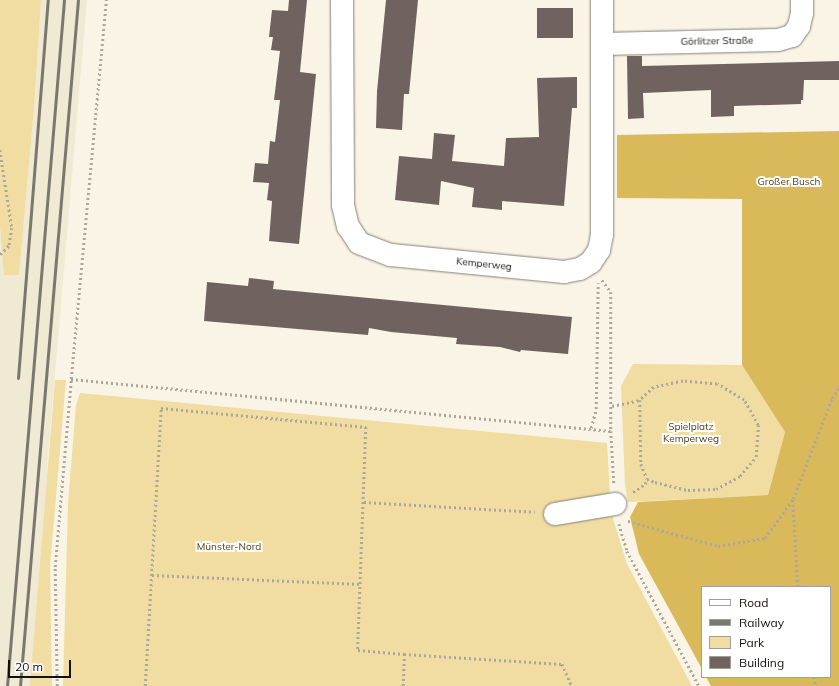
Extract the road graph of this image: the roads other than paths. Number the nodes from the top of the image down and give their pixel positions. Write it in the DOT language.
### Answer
graph roads {
  1 [pos="342,0"];
  2 [pos="602,0"];
  3 [pos="802,0"];
  4 [pos="602,44"];
  5 [pos="616,511"];
  6 [pos="555,514"];
  1 -- 4 [label="street, Kemperweg"];
  2 -- 4 [label="street, Kemperweg"];
  3 -- 4 [label="street, Görlitzer Straße"];
  5 -- 6 [label="street"];
}
